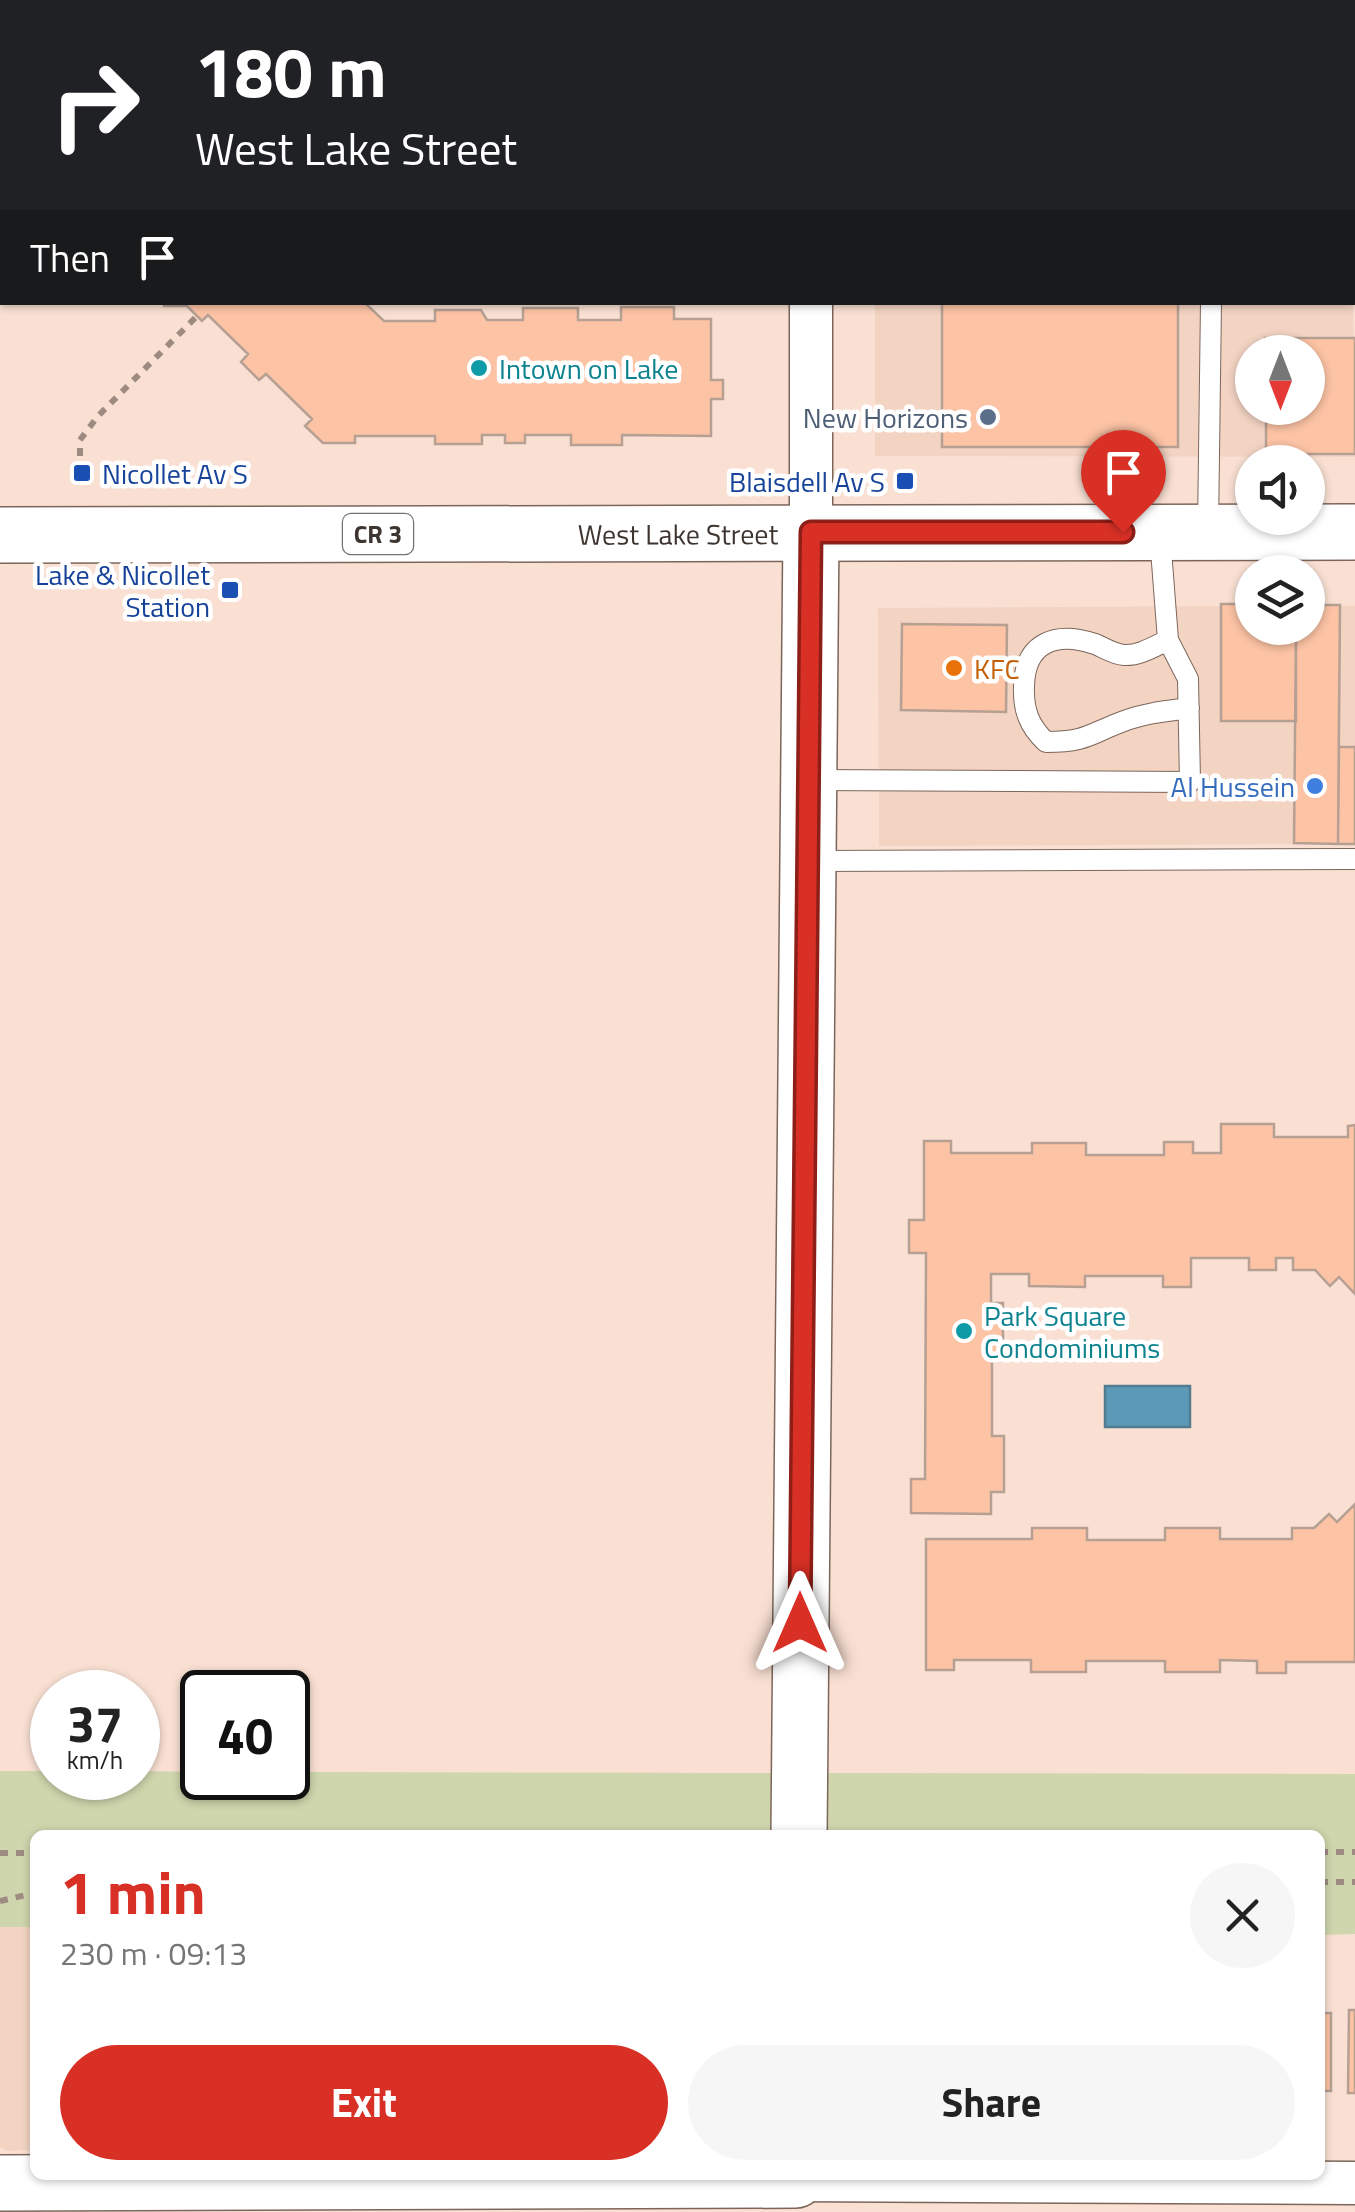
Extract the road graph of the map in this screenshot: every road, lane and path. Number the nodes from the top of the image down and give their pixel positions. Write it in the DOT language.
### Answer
graph roads {
  1 [pos="811,305"];
  2 [pos="1211,305"];
  3 [pos="197,316"];
  4 [pos="80,456"];
  5 [pos="811,532"];
  6 [pos="1184,532"];
  7 [pos="1355,532"];
  8 [pos="0,535"];
  9 [pos="1168,640"];
  10 [pos="1189,708"];
  11 [pos="808,780"];
  12 [pos="1355,859"];
  13 [pos="807,861"];
  14 [pos="799,1830"];
  15 [pos="1325,1852"];
  16 [pos="1355,1852"];
  17 [pos="0,1853"];
  18 [pos="30,1853"];
  19 [pos="1325,1882"];
  20 [pos="1355,1882"];
  21 [pos="30,1894"];
  22 [pos="0,1901"];
  23 [pos="485,2180"];
  24 [pos="686,2180"];
  25 [pos="0,2183"];
  26 [pos="1355,2183"];
  27 [pos="796,2189"];
  1 -- 5 [label="street"];
  2 -- 6 [label="lane"];
  3 -- 4 [label="path"];
  5 -- 6 [label="street, West Lake Street / CR 3"];
  5 -- 8 [label="street, West Lake Street / CR 3"];
  5 -- 11 [label="street"];
  6 -- 7 [label="street, West Lake Street / CR 3"];
  6 -- 9 [label="lane"];
  9 -- 10 [label="lane"];
  9 -- 10 [label="lane"];
  10 -- 11 [label="lane"];
  11 -- 13 [label="street"];
  12 -- 13 [label="lane"];
  13 -- 14 [label="street"];
  15 -- 16 [label="path"];
  17 -- 18 [label="path"];
  19 -- 20 [label="path"];
  21 -- 22 [label="path"];
  23 -- 25 [label="street"];
  24 -- 27 [label="street"];
  26 -- 27 [label="street"];
}
